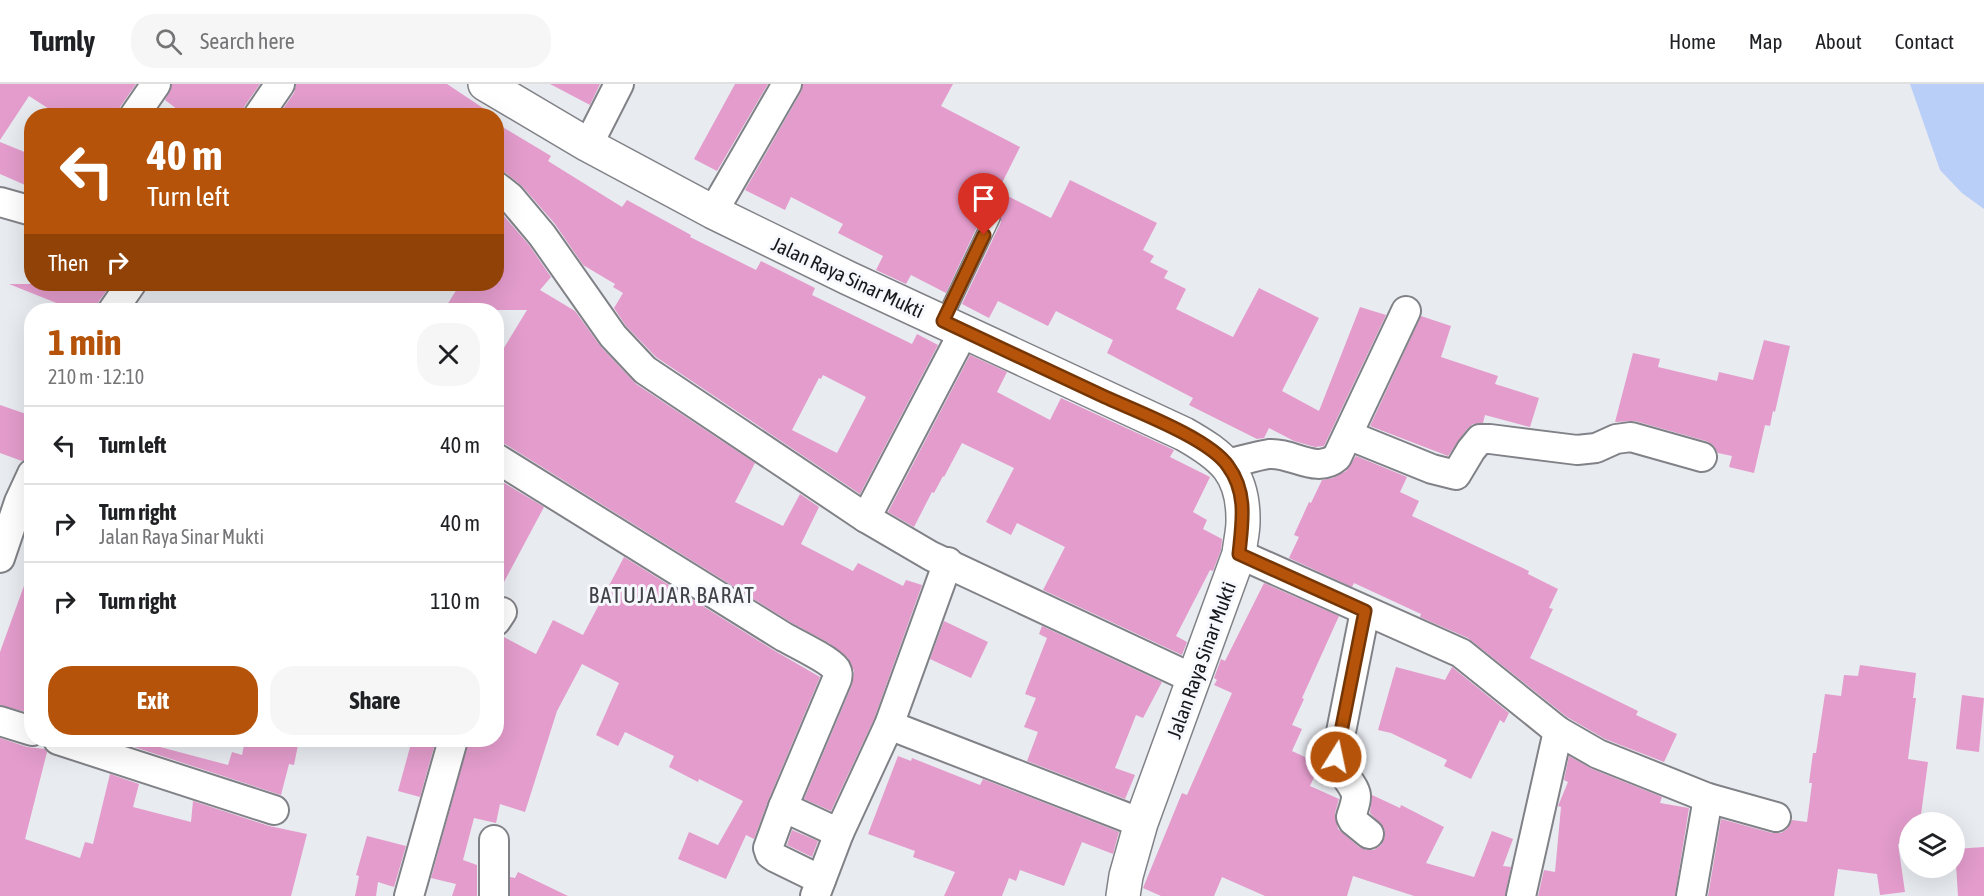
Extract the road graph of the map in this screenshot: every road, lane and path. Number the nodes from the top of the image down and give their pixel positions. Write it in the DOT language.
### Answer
graph roads {
  1 [pos="156,84"];
  2 [pos="280,84"];
  3 [pos="485,84"];
  4 [pos="619,84"];
  5 [pos="787,84"];
  6 [pos="140,108"];
  7 [pos="264,108"];
  8 [pos="588,145"];
  9 [pos="504,192"];
  10 [pos="0,202"];
  11 [pos="24,209"];
  12 [pos="713,212"];
  13 [pos="992,218"];
  14 [pos="1406,311"];
  15 [pos="954,326"];
  16 [pos="1348,435"];
  17 [pos="1702,457"];
  18 [pos="504,463"];
  19 [pos="1227,464"];
  20 [pos="24,491"];
  21 [pos="866,518"];
  22 [pos="1239,554"];
  23 [pos="0,558"];
  24 [pos="948,562"];
  25 [pos="1365,611"];
  26 [pos="1194,679"];
  27 [pos="0,721"];
  28 [pos="889,725"];
  29 [pos="24,728"];
  30 [pos="1558,731"];
  31 [pos="80,747"];
  32 [pos="451,747"];
  33 [pos="1708,798"];
  34 [pos="783,807"];
  35 [pos="274,810"];
  36 [pos="1776,817"];
  37 [pos="1141,823"];
  38 [pos="839,832"];
  39 [pos="1369,834"];
  40 [pos="494,840"];
  41 [pos="818,891"];
  42 [pos="409,896"];
  43 [pos="494,896"];
  44 [pos="1123,896"];
  45 [pos="1521,896"];
  46 [pos="1691,896"];
  1 -- 6 [label="street"];
  2 -- 7 [label="street"];
  3 -- 8 [label="highway, Jalan Raya Sinar Mukti"];
  4 -- 8 [label="street"];
  5 -- 12 [label="street"];
  8 -- 12 [label="highway, Jalan Raya Sinar Mukti"];
  9 -- 21 [label="street"];
  10 -- 11 [label="street"];
  12 -- 15 [label="highway, Jalan Raya Sinar Mukti"];
  13 -- 15 [label="lane"];
  14 -- 16 [label="street"];
  15 -- 19 [label="highway, Jalan Raya Sinar Mukti"];
  15 -- 21 [label="street"];
  16 -- 17 [label="street"];
  16 -- 19 [label="street"];
  18 -- 34 [label="street"];
  19 -- 22 [label="highway, Jalan Raya Sinar Mukti"];
  20 -- 23 [label="street"];
  21 -- 24 [label="street"];
  22 -- 25 [label="street"];
  22 -- 26 [label="highway, Jalan Raya Sinar Mukti"];
  24 -- 26 [label="street"];
  24 -- 28 [label="street"];
  25 -- 30 [label="street"];
  25 -- 39 [label="street"];
  26 -- 37 [label="highway, Jalan Raya Sinar Mukti"];
  27 -- 29 [label="street"];
  28 -- 37 [label="street"];
  28 -- 38 [label="street"];
  30 -- 33 [label="street"];
  30 -- 45 [label="street"];
  31 -- 35 [label="street"];
  32 -- 42 [label="street"];
  33 -- 36 [label="street"];
  33 -- 46 [label="street"];
  34 -- 38 [label="street"];
  34 -- 41 [label="street"];
  37 -- 44 [label="highway, Jalan Raya Sinar Mukti"];
  38 -- 41 [label="street"];
  40 -- 43 [label="street"];
}
